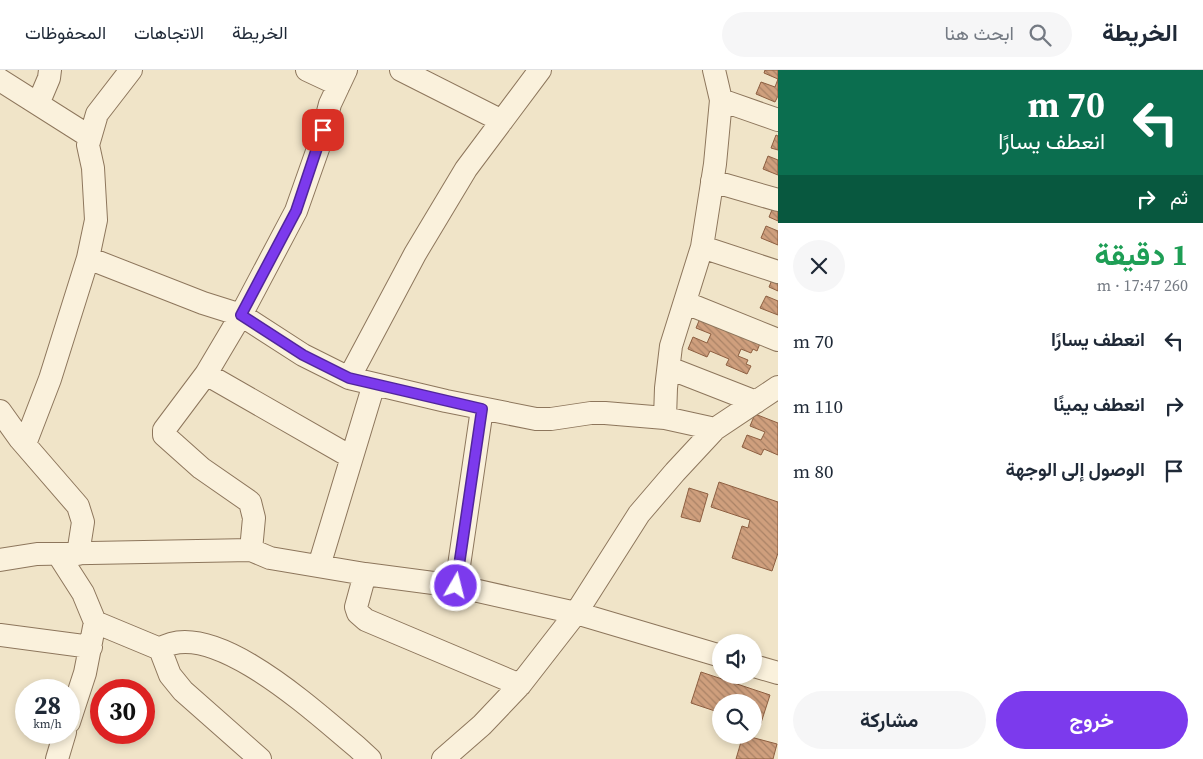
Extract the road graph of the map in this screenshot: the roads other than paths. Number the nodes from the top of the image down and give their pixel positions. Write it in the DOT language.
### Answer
graph roads {
  1 [pos="50,70"];
  2 [pos="131,70"];
  3 [pos="306,70"];
  4 [pos="401,70"];
  5 [pos="540,70"];
  6 [pos="714,70"];
  7 [pos="342,77"];
  8 [pos="0,80"];
  9 [pos="721,100"];
  10 [pos="38,104"];
  11 [pos="778,120"];
  12 [pos="502,121"];
  13 [pos="90,137"];
  14 [pos="712,181"];
  15 [pos="778,200"];
  16 [pos="702,248"];
  17 [pos="88,258"];
  18 [pos="778,272"];
  19 [pos="686,303"];
  20 [pos="241,315"];
  21 [pos="778,340"];
  22 [pos="669,368"];
  23 [pos="206,374"];
  24 [pos="349,378"];
  25 [pos="374,384"];
  26 [pos="778,387"];
  27 [pos="756,402"];
  28 [pos="482,409"];
  29 [pos="0,411"];
  30 [pos="665,418"];
  31 [pos="715,429"];
  32 [pos="25,444"];
  33 [pos="351,457"];
  34 [pos="251,550"];
  35 [pos="68,554"];
  36 [pos="0,560"];
  37 [pos="319,566"];
  38 [pos="365,574"];
  39 [pos="456,586"];
  40 [pos="576,613"];
  41 [pos="95,622"];
  42 [pos="0,635"];
  43 [pos="91,647"];
  44 [pos="160,649"];
  45 [pos="712,653"];
  46 [pos="762,668"];
  47 [pos="778,673"];
  48 [pos="520,685"];
  49 [pos="80,688"];
  50 [pos="62,744"];
  51 [pos="57,759"];
  52 [pos="260,759"];
  53 [pos="370,759"];
  54 [pos="442,759"];
  1 -- 10 [label="street"];
  2 -- 13 [label="street"];
  3 -- 7 [label="street"];
  4 -- 12 [label="street"];
  5 -- 12 [label="street"];
  6 -- 9 [label="street"];
  7 -- 20 [label="street"];
  8 -- 10 [label="street"];
  9 -- 11 [label="street"];
  9 -- 14 [label="street"];
  10 -- 13 [label="street"];
  12 -- 24 [label="street"];
  13 -- 17 [label="street"];
  14 -- 15 [label="street"];
  14 -- 16 [label="street"];
  16 -- 18 [label="street"];
  16 -- 19 [label="street"];
  17 -- 20 [label="street"];
  17 -- 32 [label="street"];
  19 -- 21 [label="street"];
  19 -- 22 [label="street"];
  20 -- 23 [label="street"];
  20 -- 24 [label="street"];
  22 -- 27 [label="street"];
  22 -- 30 [label="street"];
  23 -- 33 [label="street"];
  23 -- 34 [label="street"];
  24 -- 25 [label="street"];
  25 -- 28 [label="street"];
  25 -- 33 [label="street"];
  26 -- 27 [label="street"];
  27 -- 31 [label="street"];
  28 -- 30 [label="street"];
  28 -- 39 [label="street"];
  29 -- 32 [label="street"];
  30 -- 31 [label="street"];
  31 -- 40 [label="street"];
  32 -- 35 [label="street"];
  33 -- 37 [label="street"];
  34 -- 35 [label="street"];
  34 -- 37 [label="street"];
  35 -- 36 [label="street"];
  35 -- 41 [label="street"];
  37 -- 38 [label="street"];
  38 -- 39 [label="street"];
  38 -- 48 [label="street"];
  39 -- 40 [label="street"];
  40 -- 45 [label="street"];
  40 -- 48 [label="street"];
  41 -- 43 [label="street"];
  41 -- 44 [label="street"];
  42 -- 43 [label="street"];
  43 -- 49 [label="street"];
  44 -- 52 [label="street"];
  44 -- 53 [label="street"];
  46 -- 47 [label="street"];
  48 -- 54 [label="street"];
  50 -- 51 [label="street"];
}
